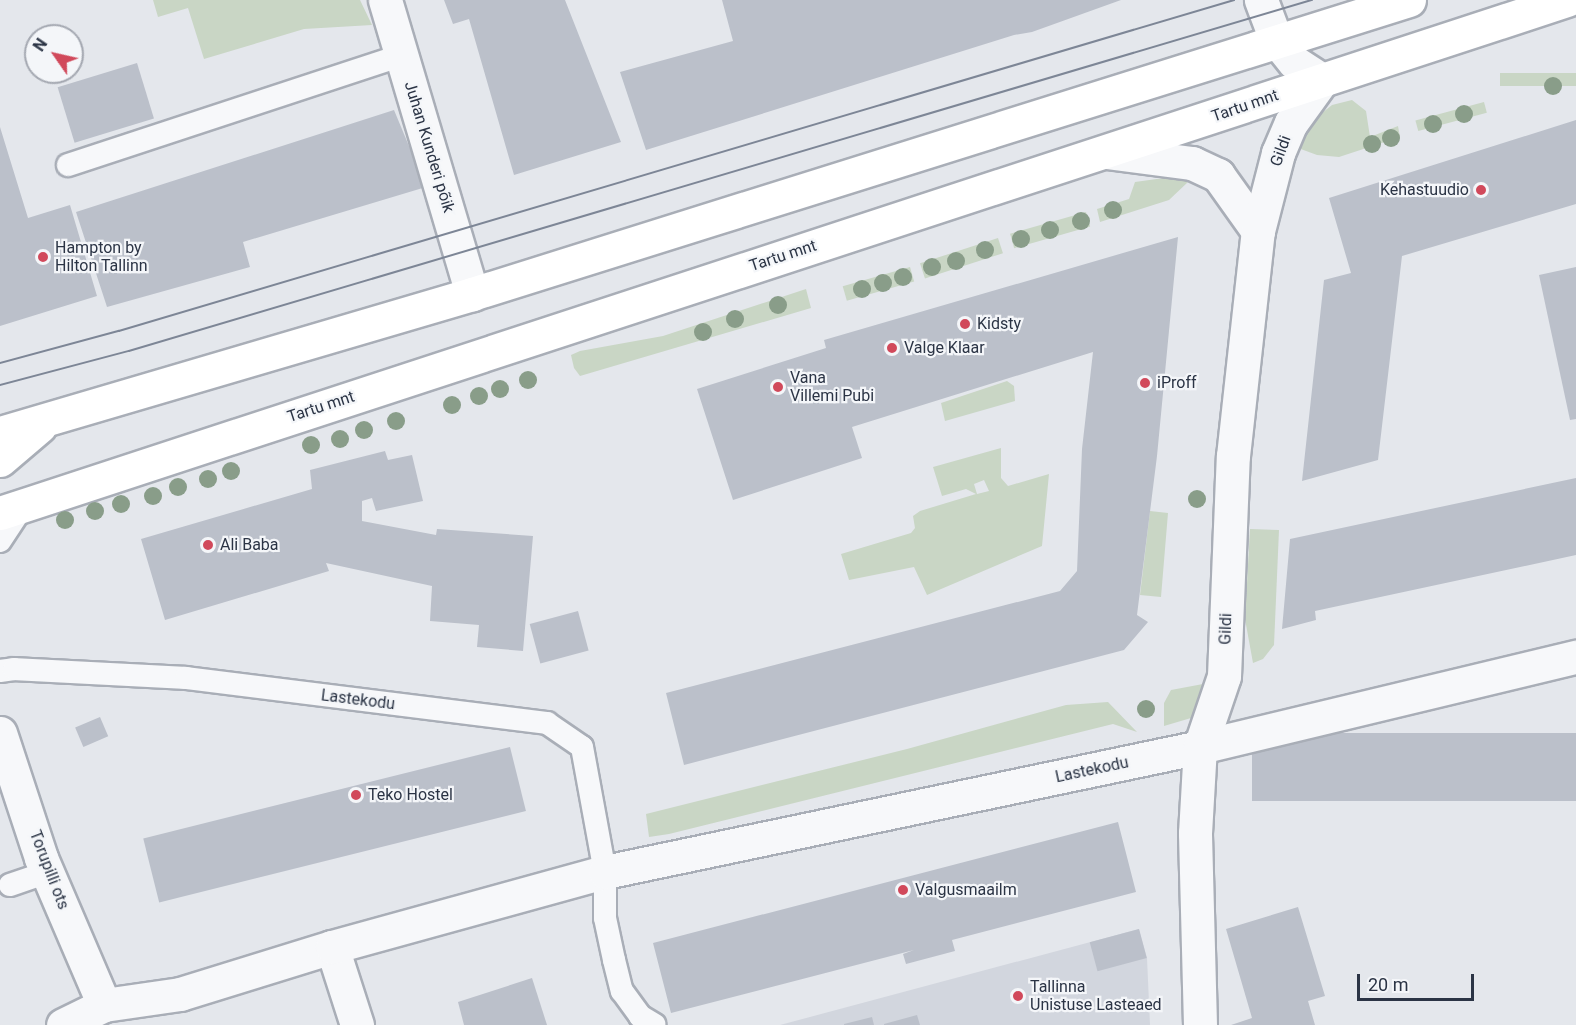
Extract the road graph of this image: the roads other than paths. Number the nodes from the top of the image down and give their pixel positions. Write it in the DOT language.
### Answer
graph roads {
  1 [pos="1261,0"];
  2 [pos="1409,0"];
  3 [pos="1567,0"];
  4 [pos="386,4"];
  5 [pos="1276,40"];
  6 [pos="402,55"];
  7 [pos="1322,80"];
  8 [pos="1106,152"];
  9 [pos="68,165"];
  10 [pos="1257,231"];
  11 [pos="472,294"];
  12 [pos="50,418"];
  13 [pos="0,433"];
  14 [pos="0,460"];
  15 [pos="12,510"];
  16 [pos="0,542"];
  17 [pos="1576,657"];
  18 [pos="0,671"];
  19 [pos="0,733"];
  20 [pos="1200,747"];
  21 [pos="9,787"];
  22 [pos="47,872"];
  23 [pos="605,872"];
  24 [pos="10,885"];
  25 [pos="332,947"];
  26 [pos="104,1005"];
  27 [pos="63,1025"];
  28 [pos="357,1025"];
  29 [pos="655,1025"];
  30 [pos="1200,1025"];
  1 -- 5 [label="street"];
  2 -- 5 [label="main road"];
  3 -- 7 [label="main road, Tartu mnt"];
  4 -- 6 [label="street, Juhan Kunderi põik"];
  5 -- 7 [label="street"];
  5 -- 11 [label="main road"];
  6 -- 9 [label="lane"];
  6 -- 11 [label="street, Juhan Kunderi põik"];
  7 -- 8 [label="main road, Tartu mnt"];
  7 -- 10 [label="street, Gildi"];
  8 -- 10 [label="street"];
  8 -- 15 [label="main road, Tartu mnt"];
  10 -- 20 [label="street, Gildi"];
  11 -- 12 [label="main road"];
  12 -- 13 [label="main road"];
  12 -- 14 [label="main road"];
  15 -- 16 [label="lane"];
  17 -- 20 [label="street, Lastekodu"];
  18 -- 23 [label="lane, Lastekodu"];
  19 -- 21 [label="street, Torupilli ots"];
  20 -- 23 [label="street, Lastekodu"];
  20 -- 30 [label="street, Gildi"];
  21 -- 22 [label="street, Torupilli ots"];
  22 -- 24 [label="lane"];
  22 -- 26 [label="street, Torupilli ots"];
  23 -- 25 [label="street, Lastekodu"];
  23 -- 29 [label="lane"];
  25 -- 26 [label="street, Lastekodu"];
  25 -- 28 [label="street"];
  26 -- 27 [label="street, Lastekodu"];
}
